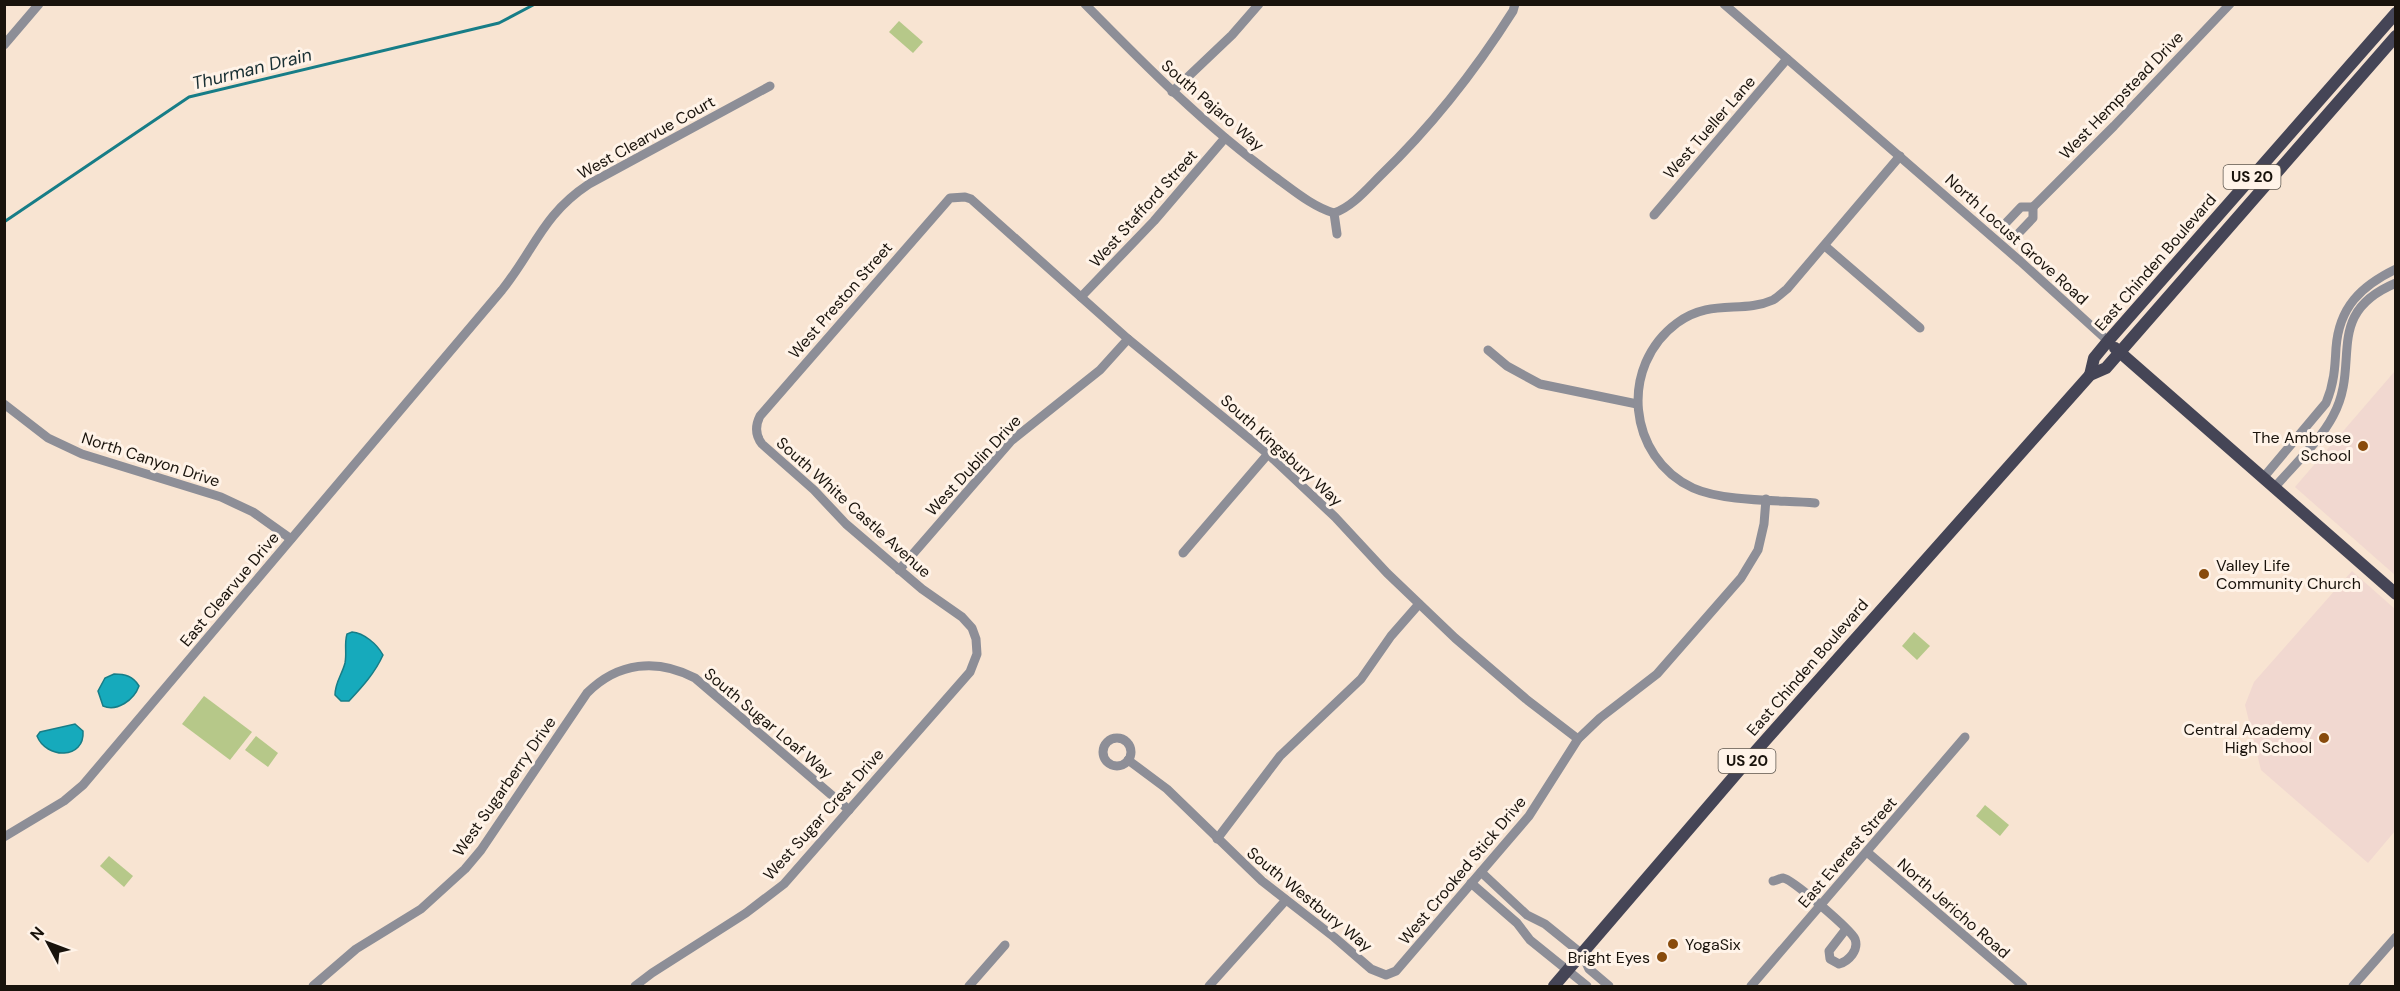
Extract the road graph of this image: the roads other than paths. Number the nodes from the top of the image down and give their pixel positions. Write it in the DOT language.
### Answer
graph roads {
  1 [pos="39,4"];
  2 [pos="1085,4"];
  3 [pos="1259,4"];
  4 [pos="1515,4"];
  5 [pos="1724,4"];
  6 [pos="2230,4"];
  7 [pos="2396,13"];
  8 [pos="2396,36"];
  9 [pos="4,45"];
  10 [pos="1787,59"];
  11 [pos="770,86"];
  12 [pos="1172,92"];
  13 [pos="1225,138"];
  14 [pos="1899,156"];
  15 [pos="957,197"];
  16 [pos="2033,207"];
  17 [pos="1334,213"];
  18 [pos="1654,215"];
  19 [pos="1337,234"];
  20 [pos="2006,235"];
  21 [pos="1999,243"];
  22 [pos="1825,246"];
  23 [pos="2396,269"];
  24 [pos="2396,283"];
  25 [pos="1082,297"];
  26 [pos="1920,328"];
  27 [pos="1128,339"];
  28 [pos="459,340"];
  29 [pos="2108,341"];
  30 [pos="1488,350"];
  31 [pos="2120,351"];
  32 [pos="2090,375"];
  33 [pos="4,404"];
  34 [pos="1637,404"];
  35 [pos="757,432"];
  36 [pos="1268,454"];
  37 [pos="2263,478"];
  38 [pos="2274,488"];
  39 [pos="1766,499"];
  40 [pos="1815,503"];
  41 [pos="291,539"];
  42 [pos="1183,553"];
  43 [pos="899,570"];
  44 [pos="2396,594"];
  45 [pos="1419,604"];
  46 [pos="977,654"];
  47 [pos="630,667"];
  48 [pos="1965,736"];
  49 [pos="1578,739"];
  50 [pos="1128,760"];
  51 [pos="849,810"];
  52 [pos="4,837"];
  53 [pos="1217,839"];
  54 [pos="1867,852"];
  55 [pos="1480,872"];
  56 [pos="1773,881"];
  57 [pos="1471,883"];
  58 [pos="1286,900"];
  59 [pos="1820,906"];
  60 [pos="1846,929"];
  61 [pos="2396,937"];
  62 [pos="1005,945"];
  63 [pos="1582,954"];
  64 [pos="1568,970"];
  65 [pos="1386,975"];
  66 [pos="313,987"];
  67 [pos="635,987"];
  68 [pos="969,987"];
  69 [pos="1209,987"];
  70 [pos="1554,987"];
  71 [pos="1587,987"];
  72 [pos="1609,987"];
  73 [pos="1751,987"];
  74 [pos="2023,987"];
  75 [pos="2352,987"];
  1 -- 9 [label="street"];
  2 -- 12 [label="street, South Pajaro Way"];
  3 -- 12 [label="street"];
  4 -- 17 [label="street"];
  5 -- 10 [label="street, North Locust Grove Road"];
  6 -- 16 [label="street, West Hempstead Drive"];
  7 -- 29 [label="main road, East Chinden Boulevard / US 20"];
  8 -- 31 [label="main road, East Chinden Boulevard / US 20"];
  10 -- 14 [label="street, North Locust Grove Road"];
  10 -- 18 [label="street, West Tueller Lane"];
  11 -- 28 [label="street, West Clearvue Court"];
  12 -- 13 [label="street, South Pajaro Way"];
  13 -- 17 [label="street, South Pajaro Way"];
  13 -- 25 [label="street, West Stafford Street"];
  14 -- 21 [label="street, North Locust Grove Road"];
  14 -- 22 [label="street"];
  15 -- 25 [label="street, South Kingsbury Way"];
  15 -- 35 [label="street, West Preston Street"];
  16 -- 20 [label="street, West Hempstead Drive"];
  16 -- 20 [label="street, West Hempstead Drive"];
  17 -- 19 [label="street"];
  20 -- 21 [label="street, West Hempstead Drive"];
  21 -- 29 [label="street, North Locust Grove Road"];
  22 -- 26 [label="street"];
  22 -- 34 [label="street"];
  23 -- 37 [label="street"];
  24 -- 38 [label="street"];
  25 -- 27 [label="street, South Kingsbury Way"];
  27 -- 36 [label="street, South Kingsbury Way"];
  27 -- 43 [label="street, West Dublin Drive"];
  28 -- 41 [label="street, East Clearvue Drive"];
  29 -- 31 [label="main road, North Locust Grove Road"];
  29 -- 32 [label="main road, East Chinden Boulevard / US 20"];
  30 -- 34 [label="street"];
  31 -- 32 [label="main road, East Chinden Boulevard / US 20"];
  31 -- 37 [label="main road, North Locust Grove Road"];
  32 -- 63 [label="main road, East Chinden Boulevard / US 20"];
  33 -- 41 [label="street, North Canyon Drive"];
  34 -- 39 [label="street"];
  35 -- 43 [label="street, South White Castle Avenue"];
  36 -- 42 [label="street"];
  36 -- 45 [label="street, South Kingsbury Way"];
  37 -- 38 [label="main road, North Locust Grove Road"];
  38 -- 44 [label="main road, North Locust Grove Road"];
  39 -- 40 [label="street"];
  39 -- 49 [label="street, West Crooked Stick Drive"];
  41 -- 52 [label="street, East Clearvue Drive"];
  43 -- 46 [label="street, South White Castle Avenue"];
  45 -- 49 [label="street, South Kingsbury Way"];
  45 -- 53 [label="street"];
  46 -- 51 [label="street, West Sugar Crest Drive"];
  47 -- 51 [label="street, South Sugar Loaf Way"];
  47 -- 66 [label="street, West Sugarberry Drive"];
  48 -- 54 [label="street, East Everest Street"];
  49 -- 55 [label="street, West Crooked Stick Drive"];
  50 -- 53 [label="street, South Westbury Way"];
  51 -- 67 [label="street, West Sugar Crest Drive"];
  53 -- 58 [label="street, South Westbury Way"];
  54 -- 59 [label="street, East Everest Street"];
  54 -- 74 [label="street, North Jericho Road"];
  55 -- 57 [label="street, West Crooked Stick Drive"];
  55 -- 63 [label="street"];
  56 -- 59 [label="street"];
  57 -- 64 [label="street"];
  57 -- 65 [label="street, West Crooked Stick Drive"];
  58 -- 65 [label="street, South Westbury Way"];
  58 -- 69 [label="street"];
  59 -- 60 [label="street"];
  59 -- 73 [label="street, East Everest Street"];
  61 -- 75 [label="street"];
  62 -- 68 [label="street"];
  63 -- 64 [label="main road, East Chinden Boulevard / US 20"];
  63 -- 72 [label="street"];
  64 -- 70 [label="main road, East Chinden Boulevard / US 20"];
  64 -- 71 [label="street"];
}
